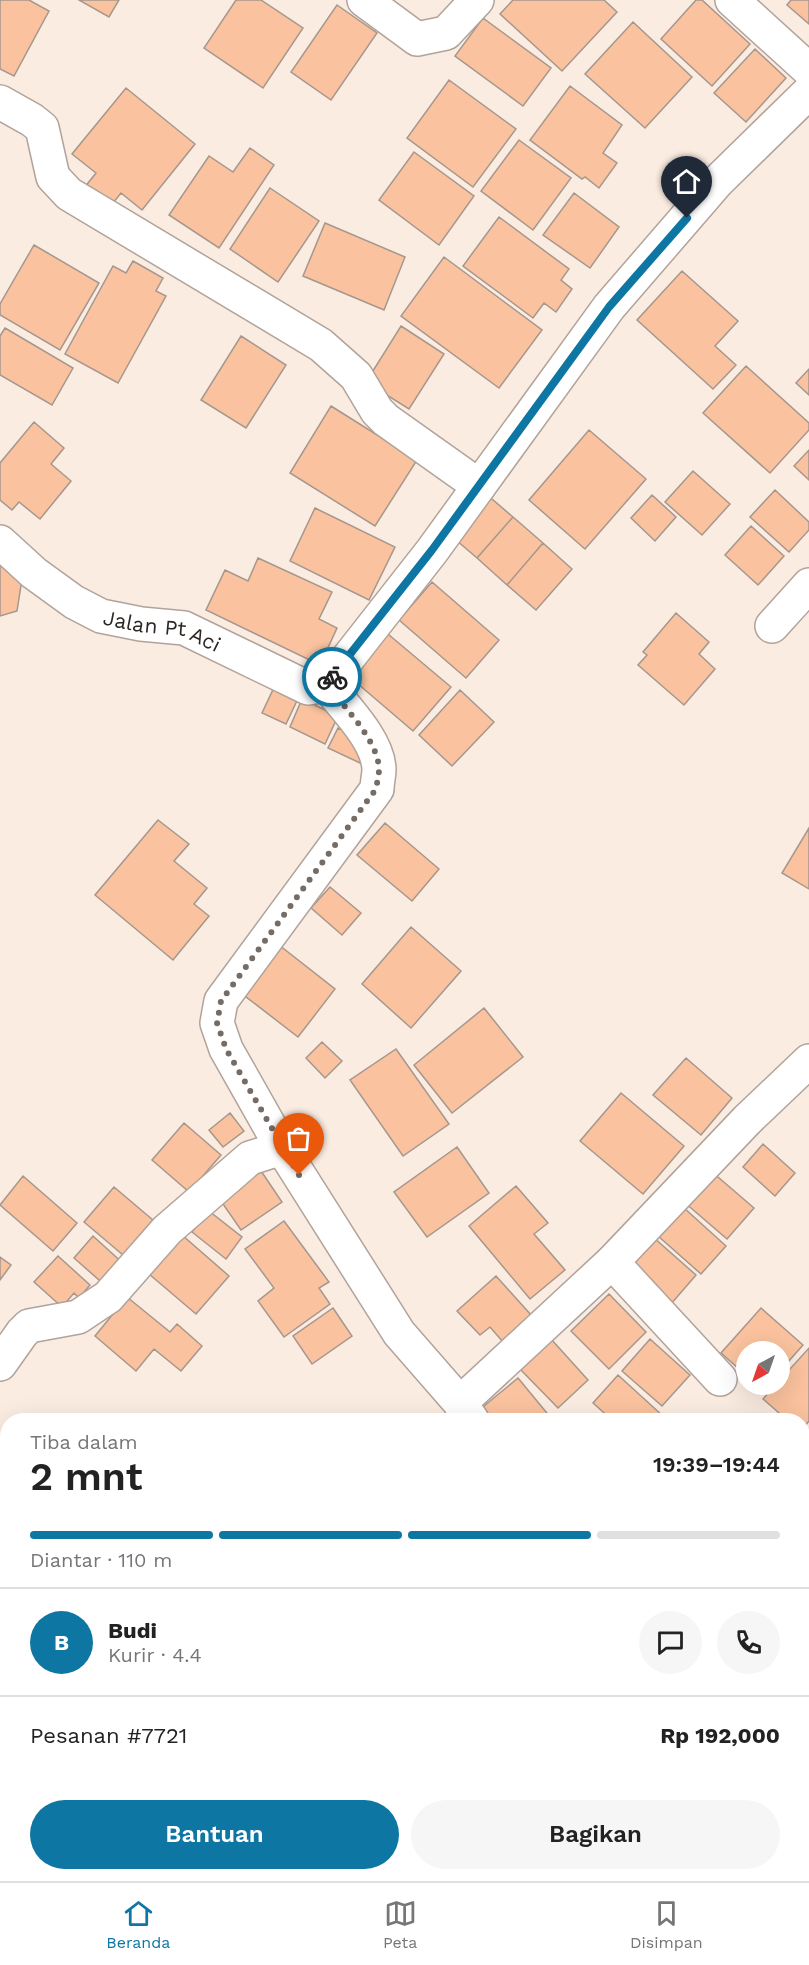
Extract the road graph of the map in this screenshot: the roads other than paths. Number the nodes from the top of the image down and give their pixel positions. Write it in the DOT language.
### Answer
graph roads {
  1 [pos="364,0"];
  2 [pos="477,0"];
  3 [pos="732,0"];
  4 [pos="809,70"];
  5 [pos="809,92"];
  6 [pos="0,102"];
  7 [pos="479,486"];
  8 [pos="0,542"];
  9 [pos="809,585"];
  10 [pos="772,626"];
  11 [pos="330,680"];
  12 [pos="809,1061"];
  13 [pos="282,1148"];
  14 [pos="612,1262"];
  15 [pos="0,1364"];
  16 [pos="720,1379"];
  17 [pos="466,1412"];
  1 -- 2 [label="street"];
  3 -- 4 [label="street"];
  5 -- 7 [label="street"];
  6 -- 7 [label="street"];
  7 -- 11 [label="street"];
  8 -- 11 [label="street, Jalan Pt Aci"];
  9 -- 10 [label="street"];
  11 -- 13 [label="street"];
  12 -- 14 [label="street"];
  13 -- 15 [label="street"];
  13 -- 17 [label="street"];
  14 -- 16 [label="street"];
  14 -- 17 [label="street"];
}
